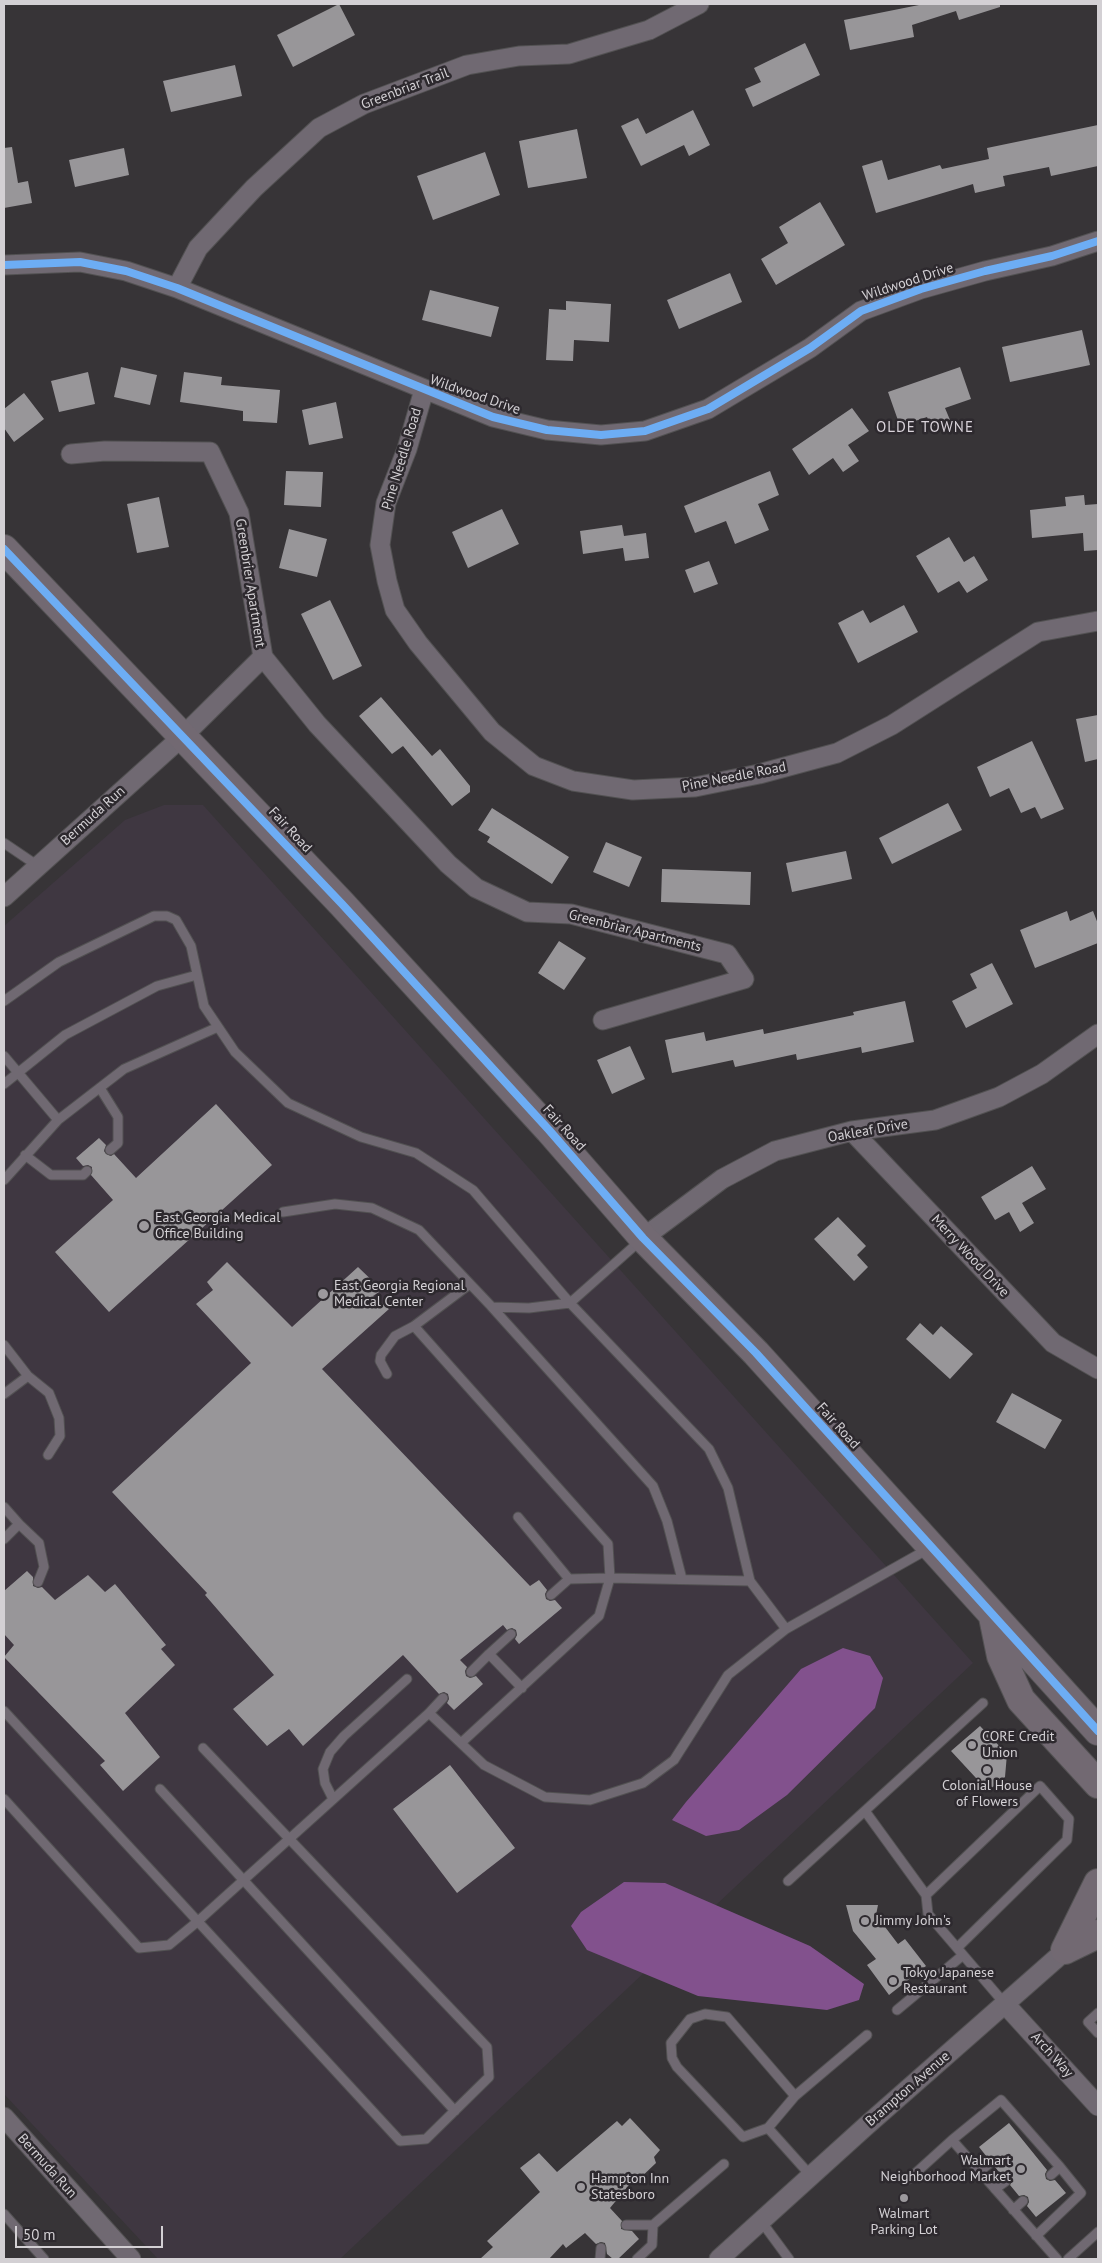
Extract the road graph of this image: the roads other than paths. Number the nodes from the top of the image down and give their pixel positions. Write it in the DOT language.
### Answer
graph roads {
  1 [pos="699,4"];
  2 [pos="1098,241"];
  3 [pos="4,265"];
  4 [pos="177,288"];
  5 [pos="424,390"];
  6 [pos="71,454"];
  7 [pos="4,550"];
  8 [pos="1098,621"];
  9 [pos="263,657"];
  10 [pos="183,736"];
  11 [pos="4,843"];
  12 [pos="38,866"];
  13 [pos="4,897"];
  14 [pos="197,974"];
  15 [pos="4,1001"];
  16 [pos="603,1020"];
  17 [pos="218,1027"];
  18 [pos="1098,1034"];
  19 [pos="4,1056"];
  20 [pos="19,1072"];
  21 [pos="4,1084"];
  22 [pos="100,1088"];
  23 [pos="58,1120"];
  24 [pos="852,1131"];
  25 [pos="110,1150"];
  26 [pos="26,1155"];
  27 [pos="88,1171"];
  28 [pos="4,1180"];
  29 [pos="283,1212"];
  30 [pos="644,1238"];
  31 [pos="470,1284"];
  32 [pos="570,1303"];
  33 [pos="492,1307"];
  34 [pos="414,1326"];
  35 [pos="4,1345"];
  36 [pos="1098,1369"];
  37 [pos="387,1374"];
  38 [pos="28,1376"];
  39 [pos="4,1394"];
  40 [pos="48,1455"];
  41 [pos="4,1507"];
  42 [pos="518,1517"];
  43 [pos="19,1524"];
  44 [pos="4,1539"];
  45 [pos="931,1548"];
  46 [pos="610,1578"];
  47 [pos="569,1579"];
  48 [pos="682,1579"];
  49 [pos="750,1581"];
  50 [pos="38,1582"];
  51 [pos="551,1595"];
  52 [pos="992,1616"];
  53 [pos="786,1629"];
  54 [pos="511,1634"];
  55 [pos="489,1654"];
  56 [pos="471,1672"];
  57 [pos="407,1679"];
  58 [pos="522,1688"];
  59 [pos="443,1698"];
  60 [pos="983,1703"];
  61 [pos="4,1711"];
  62 [pos="429,1713"];
  63 [pos="1098,1731"];
  64 [pos="462,1743"];
  65 [pos="203,1748"];
  66 [pos="1098,1784"];
  67 [pos="160,1789"];
  68 [pos="4,1799"];
  69 [pos="333,1799"];
  70 [pos="865,1811"];
  71 [pos="289,1838"];
  72 [pos="243,1879"];
  73 [pos="788,1881"];
  74 [pos="1098,1883"];
  75 [pos="926,1895"];
  76 [pos="1098,1921"];
  77 [pos="197,1922"];
  78 [pos="1098,1934"];
  79 [pos="956,1948"];
  80 [pos="1066,1950"];
  81 [pos="963,1955"];
  82 [pos="1005,2004"];
  83 [pos="897,2010"];
  84 [pos="1098,2013"];
  85 [pos="1098,2033"];
  86 [pos="867,2036"];
  87 [pos="795,2096"];
  88 [pos="1095,2097"];
  89 [pos="454,2111"];
  90 [pos="4,2117"];
  91 [pos="768,2128"];
  92 [pos="952,2140"];
  93 [pos="1042,2147"];
  94 [pos="1034,2154"];
  95 [pos="991,2162"];
  96 [pos="724,2164"];
  97 [pos="1060,2167"];
  98 [pos="980,2172"];
  99 [pos="1051,2175"];
  100 [pos="811,2176"];
  101 [pos="909,2179"];
  102 [pos="1006,2181"];
  103 [pos="996,2189"];
  104 [pos="1023,2201"];
  105 [pos="1013,2210"];
  106 [pos="4,2214"];
  107 [pos="761,2221"];
  108 [pos="626,2225"];
  109 [pos="653,2225"];
  110 [pos="1098,2232"];
  111 [pos="1036,2236"];
  112 [pos="601,2248"];
  113 [pos="44,2259"];
  114 [pos="131,2259"];
  115 [pos="600,2259"];
  116 [pos="637,2259"];
  117 [pos="719,2259"];
  118 [pos="789,2259"];
  119 [pos="1057,2259"];
  120 [pos="1068,2259"];
  1 -- 4 [label="street, Greenbriar Trail"];
  2 -- 5 [label="street, Wildwood Drive"];
  3 -- 4 [label="street, Wildwood Drive"];
  4 -- 5 [label="street, Wildwood Drive"];
  5 -- 8 [label="street, Pine Needle Road"];
  6 -- 9 [label="street, Greenbrier Apartment"];
  7 -- 10 [label="main road, Fair Road"];
  9 -- 10 [label="street, Greenbrier Apartment"];
  9 -- 16 [label="street, Greenbriar Apartments"];
  10 -- 12 [label="street, Bermuda Run"];
  10 -- 30 [label="main road, Fair Road"];
  11 -- 12 [label="lane"];
  12 -- 13 [label="street, Bermuda Run"];
  14 -- 15 [label="lane"];
  14 -- 17 [label="lane"];
  14 -- 20 [label="lane"];
  17 -- 22 [label="lane"];
  17 -- 32 [label="lane"];
  18 -- 24 [label="street, Oakleaf Drive"];
  19 -- 20 [label="lane"];
  20 -- 21 [label="lane"];
  20 -- 23 [label="lane"];
  22 -- 23 [label="lane"];
  22 -- 25 [label="lane"];
  23 -- 26 [label="lane"];
  24 -- 30 [label="street, Oakleaf Drive"];
  24 -- 36 [label="street, Merry Wood Drive"];
  26 -- 27 [label="lane"];
  26 -- 28 [label="lane"];
  29 -- 31 [label="lane"];
  30 -- 32 [label="lane"];
  30 -- 45 [label="main road, Fair Road"];
  31 -- 33 [label="lane"];
  31 -- 34 [label="lane"];
  32 -- 33 [label="lane"];
  32 -- 49 [label="lane"];
  33 -- 48 [label="lane"];
  34 -- 37 [label="lane"];
  34 -- 46 [label="lane"];
  35 -- 38 [label="lane"];
  38 -- 39 [label="lane"];
  38 -- 40 [label="lane"];
  41 -- 43 [label="lane"];
  42 -- 47 [label="lane"];
  43 -- 44 [label="lane"];
  43 -- 50 [label="lane"];
  45 -- 52 [label="main road, Fair Road"];
  45 -- 53 [label="lane"];
  46 -- 47 [label="lane"];
  46 -- 48 [label="lane"];
  46 -- 58 [label="lane"];
  47 -- 51 [label="lane"];
  48 -- 49 [label="lane"];
  49 -- 53 [label="lane"];
  52 -- 63 [label="main road, Fair Road"];
  52 -- 66 [label="main road"];
  53 -- 64 [label="lane"];
  54 -- 55 [label="lane"];
  55 -- 56 [label="lane"];
  55 -- 58 [label="lane"];
  57 -- 69 [label="lane"];
  58 -- 64 [label="lane"];
  59 -- 62 [label="lane"];
  60 -- 70 [label="lane"];
  61 -- 77 [label="lane"];
  62 -- 64 [label="lane"];
  62 -- 69 [label="lane"];
  65 -- 71 [label="lane"];
  67 -- 72 [label="lane"];
  68 -- 77 [label="lane"];
  69 -- 71 [label="lane"];
  70 -- 73 [label="lane"];
  70 -- 75 [label="lane"];
  71 -- 72 [label="lane"];
  71 -- 89 [label="lane"];
  72 -- 77 [label="lane"];
  72 -- 89 [label="lane"];
  74 -- 80 [label="main road"];
  75 -- 79 [label="lane"];
  75 -- 79 [label="lane"];
  76 -- 80 [label="street, Brampton Avenue"];
  77 -- 89 [label="lane"];
  78 -- 80 [label="main road"];
  79 -- 81 [label="lane"];
  80 -- 82 [label="street, Brampton Avenue"];
  81 -- 82 [label="lane"];
  81 -- 83 [label="lane"];
  82 -- 88 [label="street, Arch Way"];
  82 -- 100 [label="street, Brampton Avenue"];
  84 -- 85 [label="lane"];
  86 -- 87 [label="lane"];
  87 -- 91 [label="lane"];
  87 -- 91 [label="lane"];
  90 -- 114 [label="street, Bermuda Run"];
  91 -- 100 [label="lane"];
  92 -- 93 [label="lane"];
  92 -- 98 [label="lane"];
  92 -- 101 [label="lane"];
  93 -- 94 [label="lane"];
  93 -- 97 [label="lane"];
  95 -- 98 [label="lane"];
  96 -- 109 [label="lane"];
  97 -- 99 [label="lane"];
  97 -- 111 [label="lane"];
  98 -- 103 [label="lane"];
  100 -- 107 [label="street, Brampton Avenue"];
  102 -- 103 [label="lane"];
  103 -- 105 [label="lane"];
  104 -- 105 [label="lane"];
  105 -- 111 [label="lane"];
  106 -- 113 [label="lane"];
  107 -- 117 [label="street, Brampton Avenue"];
  107 -- 118 [label="lane"];
  108 -- 109 [label="lane"];
  109 -- 116 [label="lane"];
  110 -- 120 [label="lane"];
  111 -- 119 [label="lane"];
  112 -- 115 [label="lane"];
}
